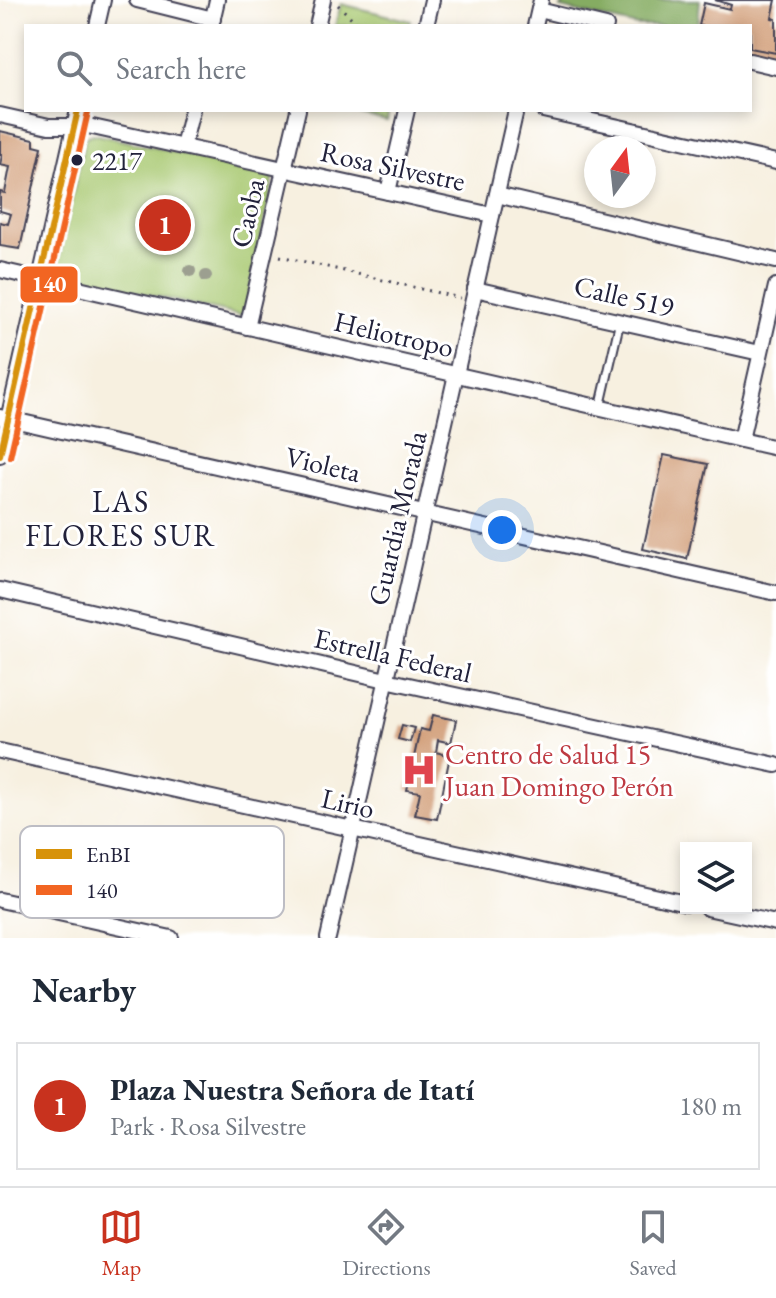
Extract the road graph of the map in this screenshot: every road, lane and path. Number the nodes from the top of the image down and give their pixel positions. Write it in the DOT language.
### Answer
graph roads {
  1 [pos="103,0"];
  2 [pos="137,0"];
  3 [pos="217,0"];
  4 [pos="323,0"];
  5 [pos="332,0"];
  6 [pos="432,0"];
  7 [pos="540,5"];
  8 [pos="212,22"];
  9 [pos="97,24"];
  10 [pos="317,24"];
  11 [pos="358,24"];
  12 [pos="426,24"];
  13 [pos="600,24"];
  14 [pos="752,61"];
  15 [pos="776,67"];
  16 [pos="78,112"];
  17 [pos="192,112"];
  18 [pos="298,112"];
  19 [pos="407,112"];
  20 [pos="516,112"];
  21 [pos="552,112"];
  22 [pos="0,115"];
  23 [pos="75,127"];
  24 [pos="183,147"];
  25 [pos="776,162"];
  26 [pos="284,169"];
  27 [pos="388,192"];
  28 [pos="497,195"];
  29 [pos="492,215"];
  30 [pos="265,252"];
  31 [pos="776,261"];
  32 [pos="0,270"];
  33 [pos="40,279"];
  34 [pos="776,286"];
  35 [pos="474,295"];
  36 [pos="620,321"];
  37 [pos="247,327"];
  38 [pos="760,353"];
  39 [pos="456,375"];
  40 [pos="600,408"];
  41 [pos="4,418"];
  42 [pos="741,440"];
  43 [pos="776,448"];
  44 [pos="0,455"];
  45 [pos="424,513"];
  46 [pos="0,590"];
  47 [pos="776,593"];
  48 [pos="386,680"];
  49 [pos="0,751"];
  50 [pos="776,765"];
  51 [pos="352,831"];
  52 [pos="0,900"];
  53 [pos="680,902"];
  54 [pos="20,904"];
  55 [pos="735,914"];
  56 [pos="81,918"];
  57 [pos="776,923"];
  58 [pos="171,938"];
  59 [pos="328,938"];
  1 -- 9 [label="street"];
  2 -- 8 [label="street"];
  3 -- 8 [label="street"];
  4 -- 10 [label="street"];
  5 -- 11 [label="path"];
  6 -- 12 [label="street"];
  7 -- 13 [label="street"];
  14 -- 15 [label="street"];
  16 -- 23 [label="street"];
  17 -- 24 [label="street"];
  18 -- 26 [label="street, Caoba"];
  19 -- 27 [label="street"];
  20 -- 28 [label="street, Guardia Morada"];
  21 -- 25 [label="street"];
  22 -- 23 [label="street, Rosa Silvestre"];
  23 -- 24 [label="street, Rosa Silvestre"];
  23 -- 33 [label="street"];
  24 -- 26 [label="street, Rosa Silvestre"];
  26 -- 27 [label="street, Rosa Silvestre"];
  26 -- 30 [label="street, Caoba"];
  27 -- 29 [label="street, Rosa Silvestre"];
  28 -- 29 [label="street, Guardia Morada"];
  28 -- 31 [label="street, Rosa Silvestre"];
  29 -- 35 [label="street, Guardia Morada"];
  30 -- 35 [label="path"];
  30 -- 37 [label="street, Caoba"];
  32 -- 33 [label="street, Heliotropo"];
  33 -- 37 [label="street, Heliotropo"];
  33 -- 41 [label="street"];
  34 -- 38 [label="street"];
  35 -- 36 [label="street, Calle 519"];
  35 -- 39 [label="street, Guardia Morada"];
  36 -- 38 [label="street, Calle 519"];
  36 -- 40 [label="lane"];
  37 -- 39 [label="street, Heliotropo"];
  38 -- 42 [label="street"];
  39 -- 40 [label="street, Heliotropo"];
  39 -- 45 [label="street, Guardia Morada"];
  40 -- 42 [label="street, Heliotropo"];
  41 -- 44 [label="street"];
  41 -- 45 [label="street, Violeta"];
  42 -- 43 [label="street, Heliotropo"];
  45 -- 47 [label="street, Violeta"];
  45 -- 48 [label="street, Guardia Morada"];
  46 -- 48 [label="street, Estrella Federal"];
  48 -- 50 [label="street, Estrella Federal"];
  48 -- 51 [label="street, Guardia Morada"];
  49 -- 51 [label="street, Lirio"];
  51 -- 53 [label="street, Lirio"];
  51 -- 59 [label="street, Guardia Morada"];
  52 -- 54 [label="street"];
  55 -- 57 [label="street"];
  56 -- 58 [label="street"];
}
